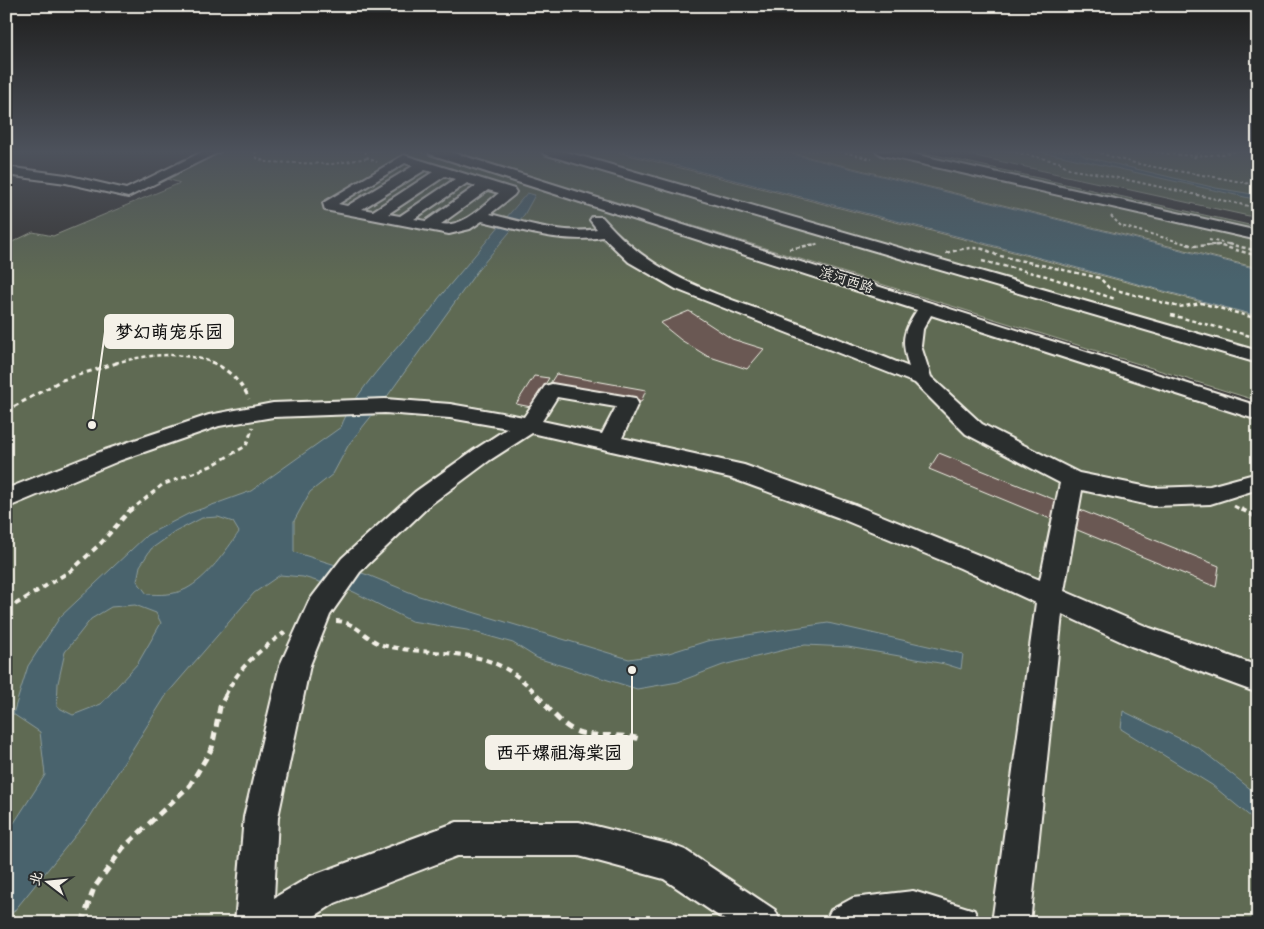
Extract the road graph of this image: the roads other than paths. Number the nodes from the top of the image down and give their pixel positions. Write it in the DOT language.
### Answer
graph roads {
  1 [pos="345,194"];
  2 [pos="373,194"];
  3 [pos="408,194"];
  4 [pos="442,194"];
  5 [pos="473,194"];
  6 [pos="507,194"];
  7 [pos="570,194"];
  8 [pos="696,194"];
  9 [pos="1074,194"];
  10 [pos="1131,194"];
  11 [pos="590,201"];
  12 [pos="349,212"];
  13 [pos="375,216"];
  14 [pos="479,216"];
  15 [pos="1229,216"];
  16 [pos="402,221"];
  17 [pos="429,226"];
  18 [pos="606,232"];
  19 [pos="1258,236"];
  20 [pos="926,308"];
  21 [pos="1258,357"];
  22 [pos="922,379"];
  23 [pos="1258,413"];
  24 [pos="529,425"];
  25 [pos="609,442"];
  26 [pos="1072,479"];
  27 [pos="1258,481"];
  28 [pos="6,499"];
  29 [pos="1050,597"];
  30 [pos="1258,680"];
  31 [pos="254,923"];
  32 [pos="269,923"];
  33 [pos="762,923"];
  34 [pos="844,923"];
  35 [pos="961,923"];
  36 [pos="1011,923"];
  1 -- 12 [label="street"];
  2 -- 12 [label="street"];
  3 -- 13 [label="street"];
  4 -- 16 [label="street"];
  5 -- 17 [label="street"];
  6 -- 14 [label="street"];
  7 -- 11 [label="street, 滨河西路"];
  8 -- 21 [label="street"];
  9 -- 19 [label="street"];
  10 -- 15 [label="street"];
  11 -- 18 [label="street"];
  11 -- 20 [label="street, 滨河西路"];
  12 -- 13 [label="street"];
  13 -- 16 [label="street"];
  14 -- 17 [label="street"];
  14 -- 18 [label="street"];
  16 -- 17 [label="street"];
  18 -- 22 [label="street"];
  20 -- 22 [label="street"];
  20 -- 23 [label="street, 滨河西路"];
  22 -- 26 [label="street"];
  24 -- 25 [label="street"];
  24 -- 25 [label="street"];
  24 -- 28 [label="street"];
  24 -- 31 [label="street"];
  25 -- 29 [label="street"];
  26 -- 27 [label="street"];
  26 -- 29 [label="street"];
  29 -- 30 [label="street"];
  29 -- 36 [label="street"];
  32 -- 33 [label="street"];
  34 -- 35 [label="street"];
}
